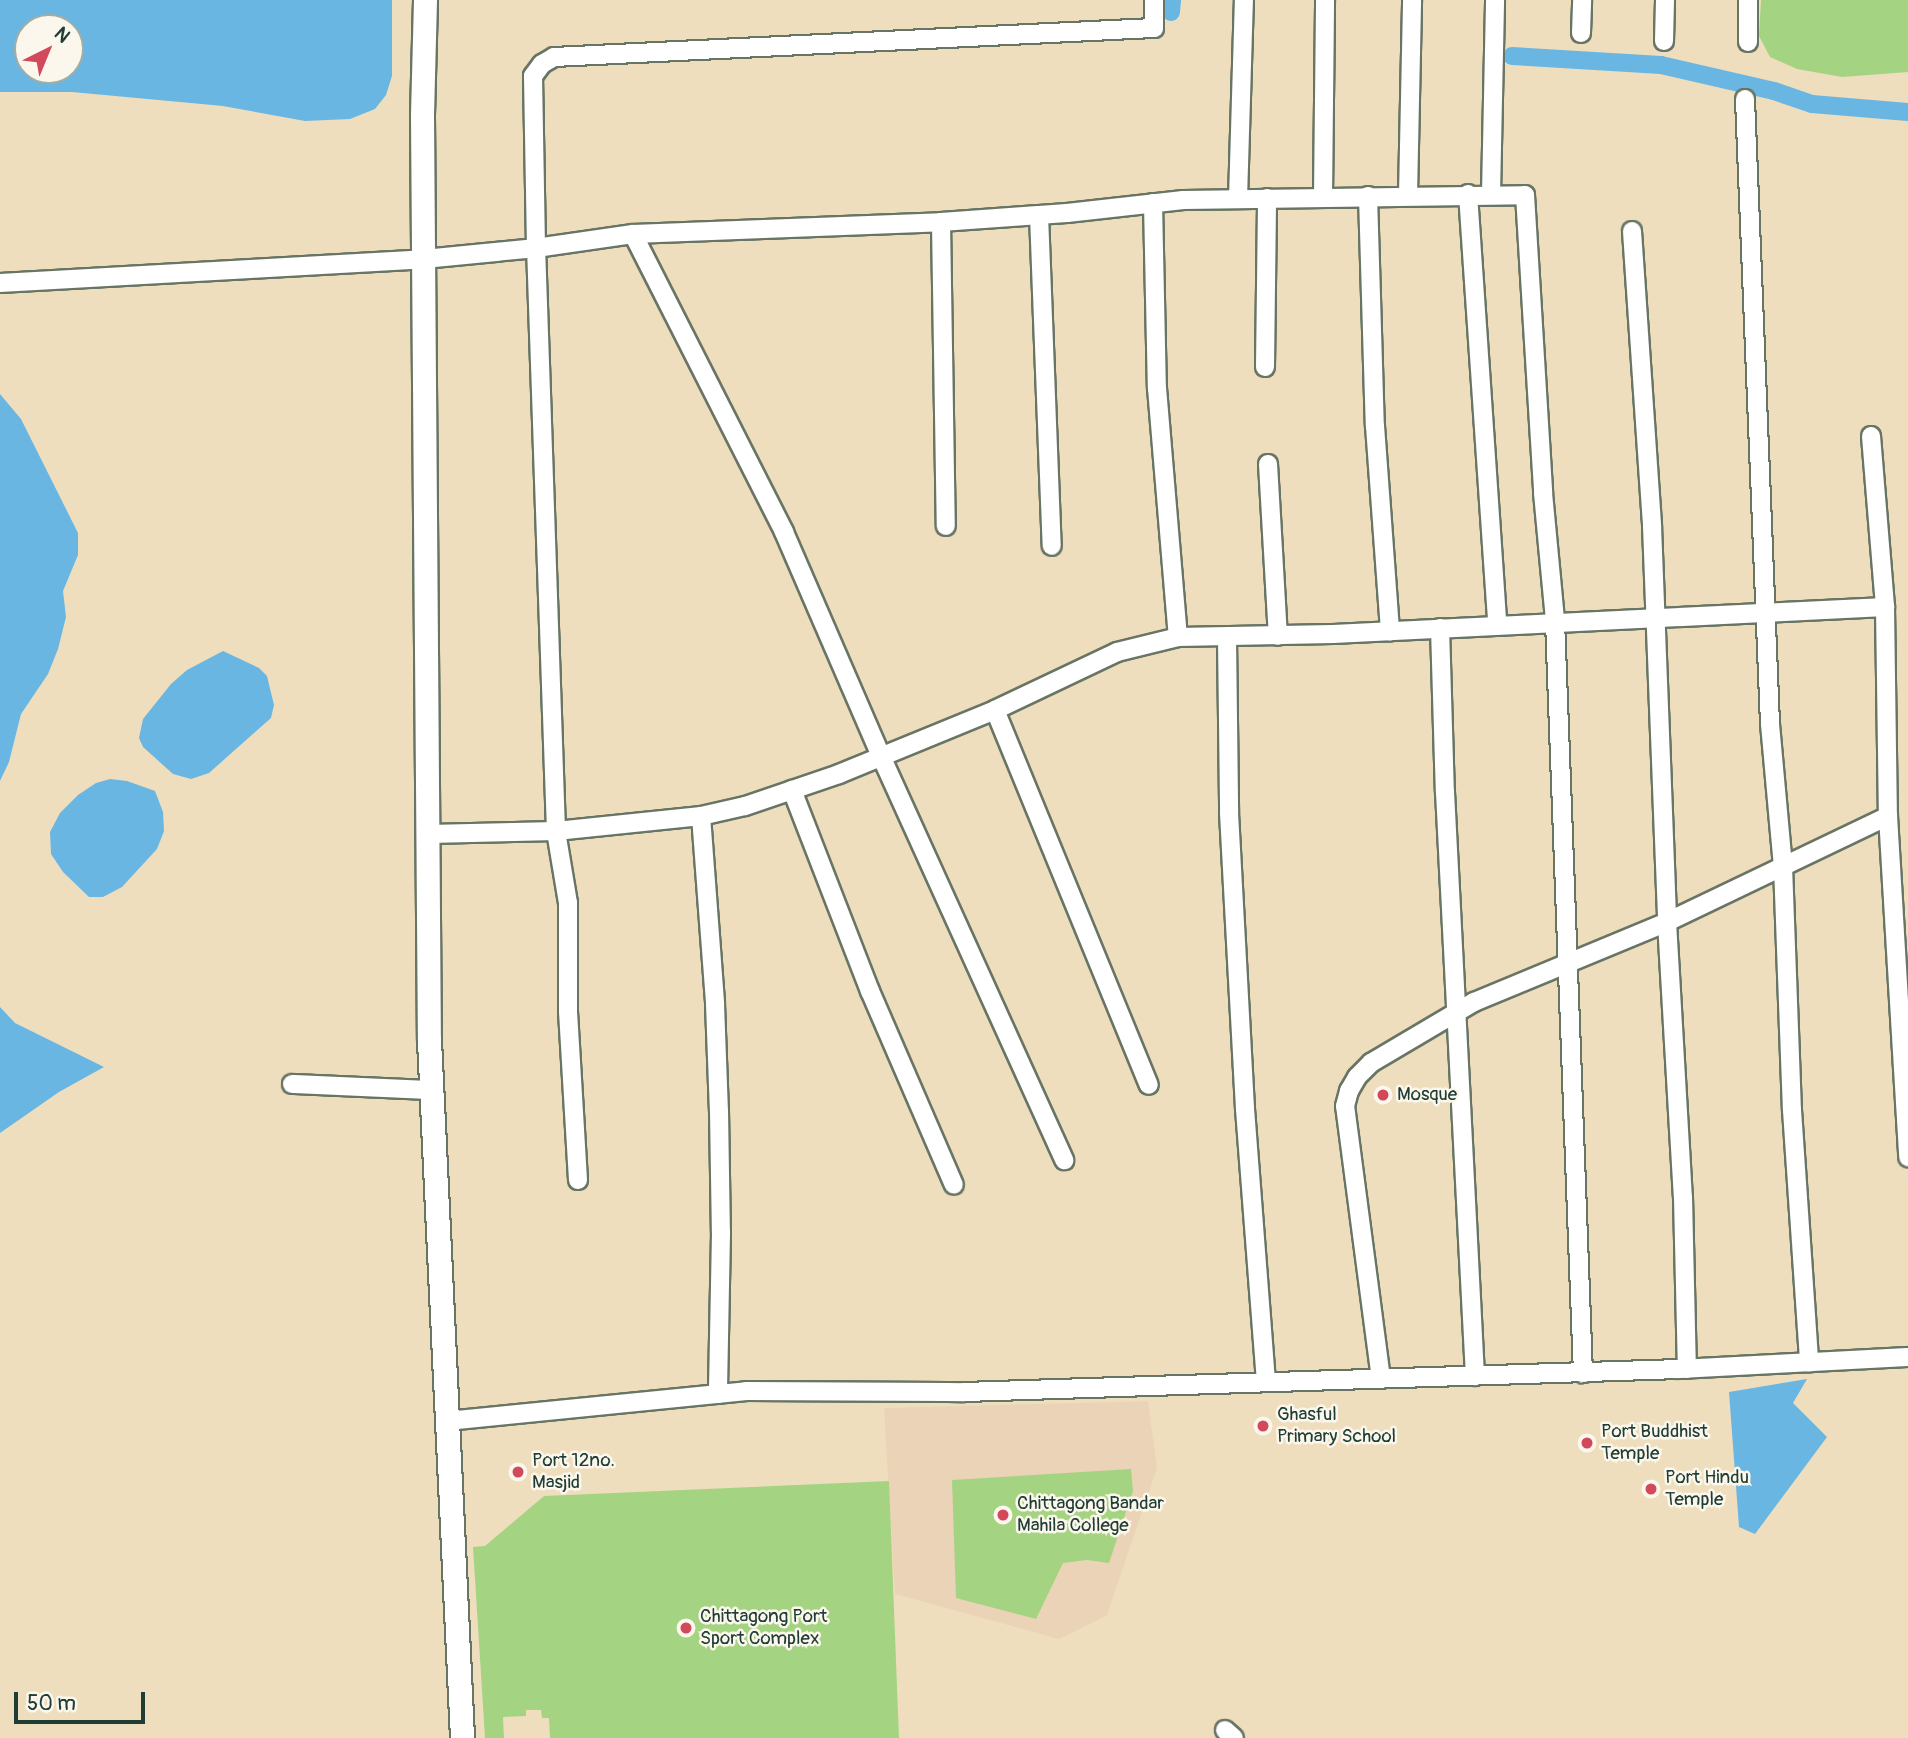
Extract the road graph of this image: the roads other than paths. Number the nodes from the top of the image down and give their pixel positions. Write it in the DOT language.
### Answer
graph roads {
  1 [pos="425,0"];
  2 [pos="1154,0"];
  3 [pos="1244,0"];
  4 [pos="1325,0"];
  5 [pos="1412,0"];
  6 [pos="1495,0"];
  7 [pos="1581,0"];
  8 [pos="1665,0"];
  9 [pos="1748,0"];
  10 [pos="1581,33"];
  11 [pos="1664,41"];
  12 [pos="1748,42"];
  13 [pos="1745,99"];
  14 [pos="1468,194"];
  15 [pos="1491,194"];
  16 [pos="1408,195"];
  17 [pos="1368,196"];
  18 [pos="1322,197"];
  19 [pos="1267,198"];
  20 [pos="1238,199"];
  21 [pos="1153,203"];
  22 [pos="1040,215"];
  23 [pos="941,222"];
  24 [pos="1632,231"];
  25 [pos="633,234"];
  26 [pos="536,248"];
  27 [pos="424,260"];
  28 [pos="0,283"];
  29 [pos="1265,367"];
  30 [pos="1871,436"];
  31 [pos="1268,464"];
  32 [pos="946,526"];
  33 [pos="1052,546"];
  34 [pos="1885,607"];
  35 [pos="1767,613"];
  36 [pos="1656,617"];
  37 [pos="1555,621"];
  38 [pos="1497,624"];
  39 [pos="1440,628"];
  40 [pos="1390,631"];
  41 [pos="1278,636"];
  42 [pos="1178,637"];
  43 [pos="1227,638"];
  44 [pos="995,710"];
  45 [pos="881,756"];
  46 [pos="792,790"];
  47 [pos="701,816"];
  48 [pos="1888,817"];
  49 [pos="556,831"];
  50 [pos="429,834"];
  51 [pos="1783,866"];
  52 [pos="1667,922"];
  53 [pos="1566,963"];
  54 [pos="1903,992"];
  55 [pos="1458,1012"];
  56 [pos="292,1084"];
  57 [pos="1149,1085"];
  58 [pos="431,1090"];
  59 [pos="1908,1157"];
  60 [pos="1064,1160"];
  61 [pos="578,1180"];
  62 [pos="954,1185"];
  63 [pos="1908,1357"];
  64 [pos="1810,1362"];
  65 [pos="1687,1369"];
  66 [pos="1583,1373"];
  67 [pos="1475,1376"];
  68 [pos="1381,1379"];
  69 [pos="1266,1380"];
  70 [pos="718,1394"];
  71 [pos="447,1421"];
  72 [pos="462,1738"];
  1 -- 27 [label="street"];
  2 -- 26 [label="street"];
  3 -- 20 [label="street"];
  4 -- 18 [label="street"];
  5 -- 16 [label="street"];
  6 -- 15 [label="street"];
  7 -- 10 [label="street"];
  8 -- 11 [label="street"];
  9 -- 12 [label="street"];
  13 -- 35 [label="street"];
  14 -- 15 [label="street"];
  14 -- 16 [label="street"];
  14 -- 38 [label="street"];
  15 -- 37 [label="street"];
  16 -- 17 [label="street"];
  17 -- 18 [label="street"];
  17 -- 40 [label="street"];
  18 -- 19 [label="street"];
  19 -- 20 [label="street"];
  19 -- 29 [label="street"];
  20 -- 21 [label="street"];
  21 -- 22 [label="street"];
  21 -- 42 [label="street"];
  22 -- 23 [label="street"];
  22 -- 33 [label="street"];
  23 -- 25 [label="street"];
  23 -- 32 [label="street"];
  24 -- 36 [label="street"];
  25 -- 26 [label="street"];
  25 -- 45 [label="street"];
  26 -- 27 [label="street"];
  26 -- 49 [label="street"];
  27 -- 28 [label="street"];
  27 -- 50 [label="street"];
  30 -- 34 [label="street"];
  31 -- 41 [label="street"];
  34 -- 35 [label="street"];
  34 -- 48 [label="street"];
  35 -- 36 [label="street"];
  35 -- 51 [label="street"];
  36 -- 37 [label="street"];
  36 -- 52 [label="street"];
  37 -- 38 [label="street"];
  37 -- 53 [label="street"];
  38 -- 39 [label="street"];
  39 -- 40 [label="street"];
  39 -- 55 [label="street"];
  40 -- 41 [label="street"];
  41 -- 43 [label="street"];
  42 -- 43 [label="street"];
  42 -- 44 [label="street"];
  43 -- 69 [label="street"];
  44 -- 45 [label="street"];
  44 -- 57 [label="street"];
  45 -- 46 [label="street"];
  45 -- 60 [label="street"];
  46 -- 47 [label="street"];
  46 -- 62 [label="street"];
  47 -- 49 [label="street"];
  47 -- 70 [label="street"];
  48 -- 51 [label="street"];
  48 -- 54 [label="street"];
  49 -- 50 [label="street"];
  49 -- 61 [label="street"];
  50 -- 58 [label="street"];
  51 -- 52 [label="street"];
  51 -- 64 [label="street"];
  52 -- 53 [label="street"];
  52 -- 65 [label="street"];
  53 -- 55 [label="street"];
  53 -- 66 [label="street"];
  54 -- 59 [label="street"];
  55 -- 67 [label="street"];
  55 -- 68 [label="street"];
  56 -- 58 [label="street"];
  58 -- 71 [label="street"];
  63 -- 64 [label="street"];
  64 -- 65 [label="street"];
  65 -- 66 [label="street"];
  66 -- 67 [label="street"];
  67 -- 68 [label="street"];
  68 -- 69 [label="street"];
  69 -- 70 [label="street"];
  70 -- 71 [label="street"];
  71 -- 72 [label="street"];
}
